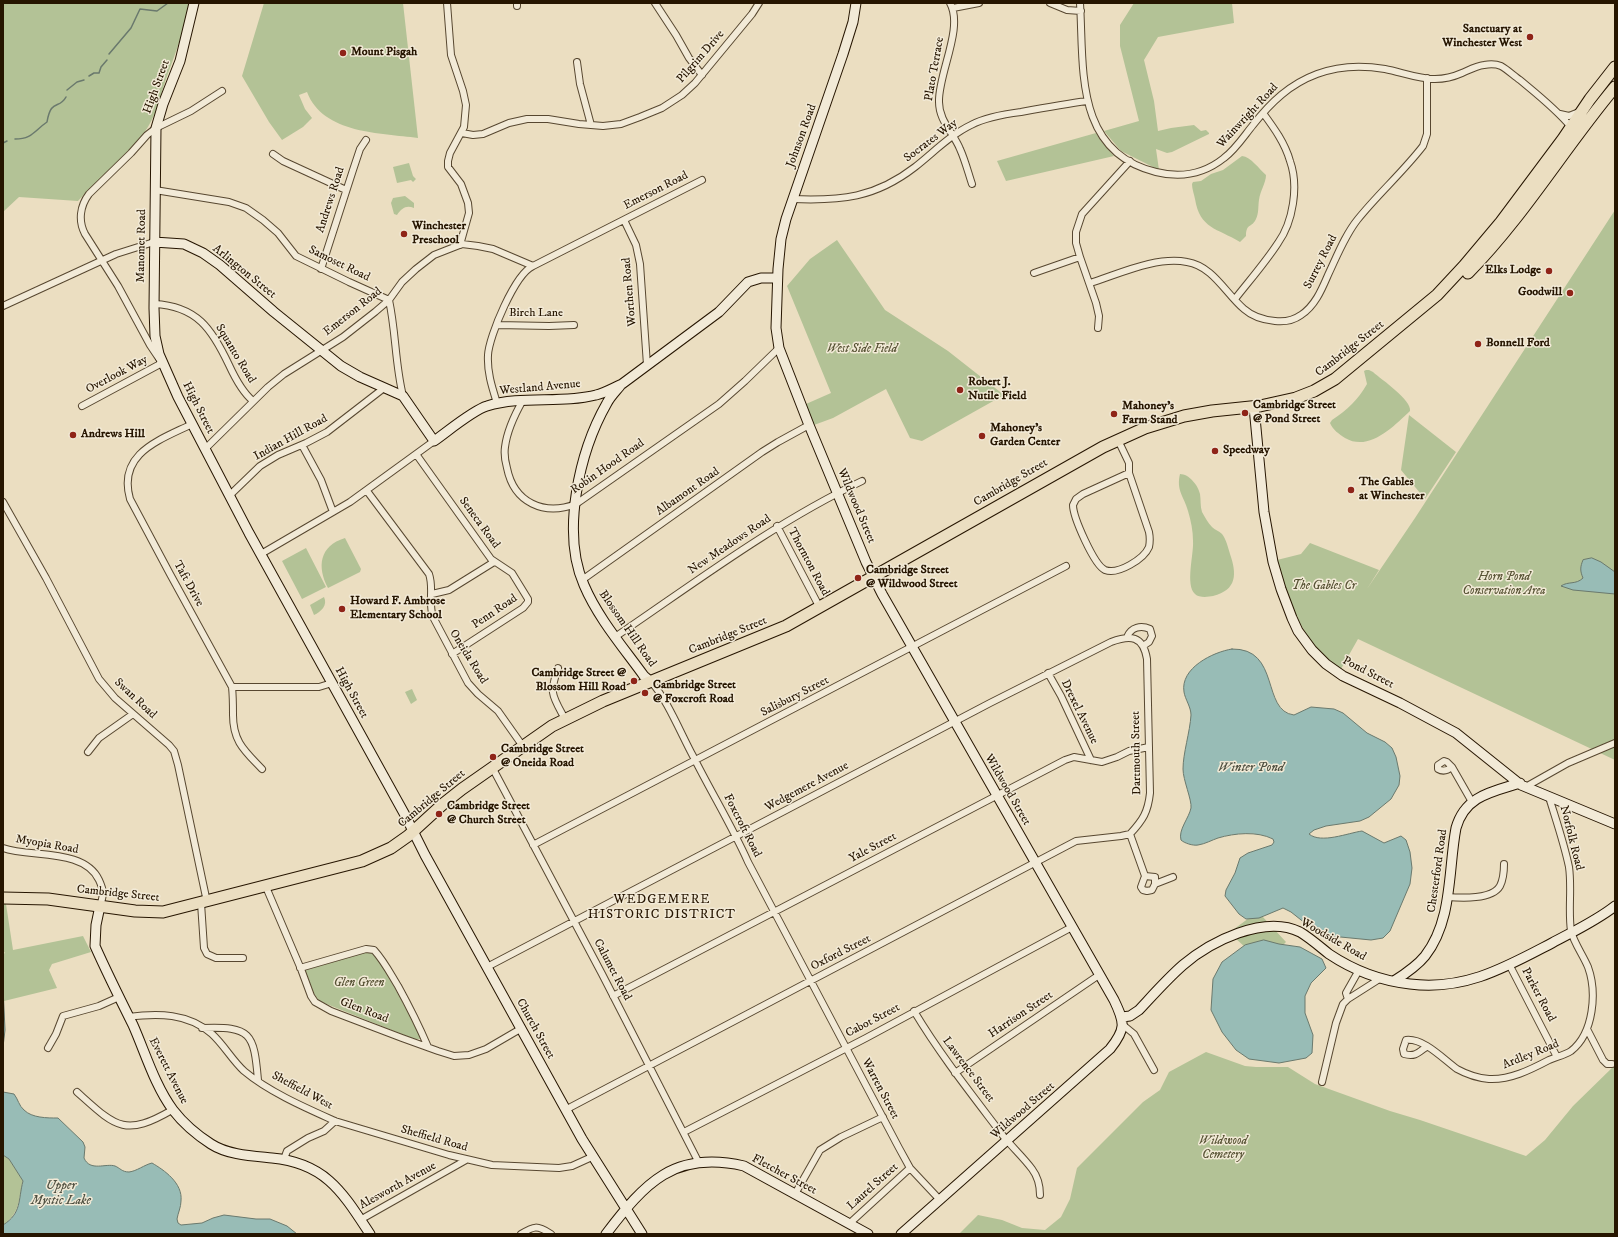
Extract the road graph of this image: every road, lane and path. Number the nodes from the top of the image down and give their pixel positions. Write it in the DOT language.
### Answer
graph roads {
  1 [pos="194,3"];
  2 [pos="447,3"];
  3 [pos="655,3"];
  4 [pos="759,3"];
  5 [pos="856,3"];
  6 [pos="979,3"];
  7 [pos="1050,3"];
  8 [pos="1080,3"];
  9 [pos="952,6"];
  10 [pos="1081,11"];
  11 [pos="577,62"];
  12 [pos="1615,67"];
  13 [pos="702,74"];
  14 [pos="1427,78"];
  15 [pos="1615,87"];
  16 [pos="222,91"];
  17 [pos="1590,99"];
  18 [pos="1087,101"];
  19 [pos="1263,113"];
  20 [pos="1560,114"];
  21 [pos="591,125"];
  22 [pos="1571,126"];
  23 [pos="156,128"];
  24 [pos="462,133"];
  25 [pos="953,136"];
  26 [pos="366,140"];
  27 [pos="273,154"];
  28 [pos="1130,161"];
  29 [pos="1542,175"];
  30 [pos="702,180"];
  31 [pos="972,184"];
  32 [pos="155,190"];
  33 [pos="346,190"];
  34 [pos="792,199"];
  35 [pos="624,220"];
  36 [pos="154,242"];
  37 [pos="460,245"];
  38 [pos="1080,257"];
  39 [pos="102,260"];
  40 [pos="533,266"];
  41 [pos="321,269"];
  42 [pos="1034,273"];
  43 [pos="778,278"];
  44 [pos="1090,283"];
  45 [pos="1235,299"];
  46 [pos="389,300"];
  47 [pos="154,304"];
  48 [pos="3,306"];
  49 [pos="497,325"];
  50 [pos="574,325"];
  51 [pos="1098,328"];
  52 [pos="779,348"];
  53 [pos="322,350"];
  54 [pos="162,363"];
  55 [pos="647,365"];
  56 [pos="622,384"];
  57 [pos="384,388"];
  58 [pos="403,396"];
  59 [pos="523,400"];
  60 [pos="253,401"];
  61 [pos="497,403"];
  62 [pos="82,406"];
  63 [pos="1254,407"];
  64 [pos="192,424"];
  65 [pos="809,425"];
  66 [pos="1118,440"];
  67 [pos="434,441"];
  68 [pos="302,445"];
  69 [pos="205,449"];
  70 [pos="416,454"];
  71 [pos="1129,473"];
  72 [pos="862,481"];
  73 [pos="367,491"];
  74 [pos="838,492"];
  75 [pos="230,495"];
  76 [pos="3,502"];
  77 [pos="576,504"];
  78 [pos="333,512"];
  79 [pos="776,526"];
  80 [pos="261,554"];
  81 [pos="494,562"];
  82 [pos="1066,566"];
  83 [pos="873,577"];
  84 [pos="582,580"];
  85 [pos="432,594"];
  86 [pos="528,601"];
  87 [pos="820,608"];
  88 [pos="615,636"];
  89 [pos="1127,637"];
  90 [pos="1141,644"];
  91 [pos="913,648"];
  92 [pos="452,654"];
  93 [pos="558,668"];
  94 [pos="1048,673"];
  95 [pos="651,682"];
  96 [pos="332,683"];
  97 [pos="232,687"];
  98 [pos="133,714"];
  99 [pos="565,719"];
  100 [pos="955,722"];
  101 [pos="1615,743"];
  102 [pos="522,745"];
  103 [pos="1149,747"];
  104 [pos="88,752"];
  105 [pos="1091,760"];
  106 [pos="695,761"];
  107 [pos="492,767"];
  108 [pos="1452,767"];
  109 [pos="262,769"];
  110 [pos="1520,783"];
  111 [pos="1529,785"];
  112 [pos="997,796"];
  113 [pos="1549,797"];
  114 [pos="1472,802"];
  115 [pos="1615,824"];
  116 [pos="413,832"];
  117 [pos="1130,834"];
  118 [pos="737,837"];
  119 [pos="533,845"];
  120 [pos="3,848"];
  121 [pos="1036,863"];
  122 [pos="1504,864"];
  123 [pos="1145,876"];
  124 [pos="1173,877"];
  125 [pos="1155,884"];
  126 [pos="266,887"];
  127 [pos="1447,897"];
  128 [pos="3,898"];
  129 [pos="204,903"];
  130 [pos="100,906"];
  131 [pos="1615,906"];
  132 [pos="775,912"];
  133 [pos="574,922"];
  134 [pos="1072,927"];
  135 [pos="1572,932"];
  136 [pos="243,958"];
  137 [pos="1510,966"];
  138 [pos="487,967"];
  139 [pos="300,968"];
  140 [pos="1359,970"];
  141 [pos="1099,975"];
  142 [pos="1381,978"];
  143 [pos="811,981"];
  144 [pos="1394,981"];
  145 [pos="613,996"];
  146 [pos="119,997"];
  147 [pos="1348,999"];
  148 [pos="914,1011"];
  149 [pos="128,1017"];
  150 [pos="1122,1021"];
  151 [pos="202,1028"];
  152 [pos="522,1028"];
  153 [pos="1587,1029"];
  154 [pos="428,1047"];
  155 [pos="1426,1047"];
  156 [pos="48,1048"];
  157 [pos="846,1048"];
  158 [pos="1557,1057"];
  159 [pos="1612,1064"];
  160 [pos="649,1066"];
  161 [pos="1154,1070"];
  162 [pos="955,1073"];
  163 [pos="258,1080"];
  164 [pos="1322,1082"];
  165 [pos="77,1092"];
  166 [pos="567,1109"];
  167 [pos="172,1110"];
  168 [pos="883,1117"];
  169 [pos="335,1121"];
  170 [pos="684,1132"];
  171 [pos="1007,1140"];
  172 [pos="594,1156"];
  173 [pos="284,1159"];
  174 [pos="466,1160"];
  175 [pos="699,1163"];
  176 [pos="910,1168"];
  177 [pos="795,1194"];
  178 [pos="1040,1195"];
  179 [pos="940,1200"];
  180 [pos="625,1208"];
  181 [pos="360,1220"];
  182 [pos="850,1223"];
  183 [pos="370,1234"];
  184 [pos="521,1234"];
  185 [pos="550,1234"];
  186 [pos="606,1234"];
  187 [pos="642,1234"];
  188 [pos="868,1234"];
  189 [pos="902,1234"];
  1 -- 23 [label="street, High Street"];
  2 -- 24 [label="street"];
  3 -- 13 [label="street"];
  4 -- 13 [label="street, Pilgrim Drive"];
  5 -- 34 [label="street, Johnson Road"];
  6 -- 9 [label="street"];
  7 -- 10 [label="street"];
  8 -- 10 [label="street, Wainwright Road"];
  9 -- 25 [label="street, Plato Terrace"];
  10 -- 18 [label="street, Wainwright Road"];
  11 -- 21 [label="street"];
  12 -- 17 [label="highway, Cambridge Street"];
  13 -- 21 [label="street, Pilgrim Drive"];
  14 -- 19 [label="street, Wainwright Road"];
  14 -- 20 [label="street, Wainwright Road"];
  14 -- 45 [label="street, Surrey Road"];
  15 -- 29 [label="highway, Cambridge Street"];
  16 -- 23 [label="street"];
  17 -- 20 [label="street"];
  17 -- 22 [label="highway, Cambridge Street"];
  18 -- 25 [label="street, Socrates Way"];
  18 -- 28 [label="street, Wainwright Road"];
  19 -- 28 [label="street, Wainwright Road"];
  19 -- 45 [label="street"];
  20 -- 22 [label="street, Wainwright Road"];
  21 -- 24 [label="street, Pilgrim Drive"];
  22 -- 29 [label="highway, Cambridge Street"];
  23 -- 32 [label="street, Manomet Road"];
  23 -- 39 [label="street, High Street"];
  24 -- 37 [label="street"];
  25 -- 31 [label="street, Plato Terrace"];
  25 -- 34 [label="street, Socrates Way"];
  26 -- 33 [label="street, Andrews Road"];
  27 -- 33 [label="street"];
  28 -- 38 [label="street"];
  29 -- 63 [label="highway, Cambridge Street"];
  30 -- 35 [label="street, Emerson Road"];
  32 -- 36 [label="street, Manomet Road"];
  32 -- 41 [label="street, Samoset Road"];
  33 -- 41 [label="street, Andrews Road"];
  34 -- 43 [label="street, Johnson Road"];
  35 -- 40 [label="street, Emerson Road"];
  35 -- 55 [label="street, Worthen Road"];
  36 -- 39 [label="street, Arlington Street"];
  36 -- 47 [label="street, Manomet Road"];
  36 -- 53 [label="street, Arlington Street"];
  37 -- 40 [label="street, Emerson Road"];
  37 -- 46 [label="street, Emerson Road"];
  38 -- 42 [label="street"];
  38 -- 44 [label="street"];
  39 -- 48 [label="street, Arlington Street"];
  39 -- 54 [label="street, High Street"];
  40 -- 49 [label="street"];
  41 -- 46 [label="street, Samoset Road"];
  43 -- 52 [label="street, Wildwood Street"];
  43 -- 55 [label="street, Westland Avenue"];
  44 -- 45 [label="street, Surrey Road"];
  44 -- 51 [label="street"];
  46 -- 53 [label="street, Emerson Road"];
  46 -- 58 [label="street"];
  47 -- 54 [label="street, Manomet Road"];
  47 -- 60 [label="street, Squanto Road"];
  49 -- 50 [label="street, Birch Lane"];
  49 -- 61 [label="street"];
  52 -- 65 [label="street, Wildwood Street"];
  52 -- 77 [label="street, Robin Hood Road"];
  53 -- 57 [label="street, Arlington Street"];
  53 -- 60 [label="street, Emerson Road"];
  54 -- 62 [label="street, Overlook Way"];
  54 -- 64 [label="street, High Street"];
  55 -- 56 [label="street, Westland Avenue"];
  56 -- 59 [label="street, Westland Avenue"];
  56 -- 77 [label="street, Blossom Hill Road"];
  57 -- 58 [label="street, Arlington Street"];
  57 -- 68 [label="street, Indian Hill Road"];
  58 -- 67 [label="street"];
  59 -- 61 [label="street, Westland Avenue"];
  59 -- 77 [label="street, Robin Hood Road"];
  60 -- 69 [label="street, Emerson Road"];
  61 -- 67 [label="street, Westland Avenue"];
  63 -- 66 [label="highway, Cambridge Street"];
  63 -- 110 [label="street, Pond Street"];
  64 -- 69 [label="street, High Street"];
  64 -- 97 [label="street, Taft Drive"];
  65 -- 74 [label="street, Wildwood Street"];
  65 -- 84 [label="street, Albamont Road"];
  66 -- 71 [label="street"];
  66 -- 83 [label="highway, Cambridge Street"];
  67 -- 70 [label="street, Westland Avenue"];
  68 -- 75 [label="street, Indian Hill Road"];
  68 -- 78 [label="street"];
  69 -- 75 [label="street, High Street"];
  70 -- 73 [label="street, Westland Avenue"];
  70 -- 81 [label="street, Seneca Road"];
  71 -- 71 [label="street"];
  72 -- 74 [label="street, New Meadows Road"];
  73 -- 78 [label="street, Westland Avenue"];
  73 -- 85 [label="street, Oneida Road"];
  74 -- 79 [label="street, New Meadows Road"];
  74 -- 83 [label="street, Wildwood Street"];
  75 -- 80 [label="street, High Street"];
  76 -- 98 [label="street, Swan Road"];
  77 -- 84 [label="street, Blossom Hill Road"];
  78 -- 80 [label="street, Westland Avenue"];
  79 -- 87 [label="street, Thornton Road"];
  79 -- 88 [label="street, New Meadows Road"];
  80 -- 96 [label="street, High Street"];
  81 -- 85 [label="street"];
  81 -- 86 [label="street, Seneca Road"];
  82 -- 91 [label="street, Salisbury Street"];
  83 -- 87 [label="highway, Cambridge Street"];
  83 -- 91 [label="street, Wildwood Street"];
  84 -- 88 [label="street, Blossom Hill Road"];
  85 -- 92 [label="street, Oneida Road"];
  86 -- 92 [label="street, Penn Road"];
  87 -- 95 [label="highway, Cambridge Street"];
  88 -- 95 [label="street, Blossom Hill Road"];
  89 -- 90 [label="street"];
  89 -- 90 [label="street"];
  89 -- 94 [label="street, Wedgemere Avenue"];
  90 -- 103 [label="street, Dartmouth Street"];
  91 -- 100 [label="street, Wildwood Street"];
  91 -- 106 [label="street, Salisbury Street"];
  92 -- 102 [label="street, Oneida Road"];
  93 -- 99 [label="street"];
  94 -- 100 [label="street, Wedgemere Avenue"];
  94 -- 105 [label="street, Drexel Avenue"];
  95 -- 99 [label="highway, Cambridge Street"];
  95 -- 106 [label="street, Foxcroft Road"];
  96 -- 97 [label="street"];
  96 -- 116 [label="street, High Street"];
  97 -- 109 [label="street"];
  98 -- 104 [label="street"];
  98 -- 129 [label="street, Swan Road"];
  99 -- 102 [label="highway, Cambridge Street"];
  100 -- 112 [label="street, Wildwood Street"];
  100 -- 118 [label="street, Wedgemere Avenue"];
  101 -- 111 [label="street"];
  102 -- 107 [label="highway, Cambridge Street"];
  103 -- 105 [label="street, Yale Street"];
  103 -- 117 [label="street, Dartmouth Street"];
  105 -- 112 [label="street, Yale Street"];
  106 -- 118 [label="street, Foxcroft Road"];
  106 -- 119 [label="street, Salisbury Street"];
  107 -- 116 [label="highway, Cambridge Street"];
  107 -- 119 [label="street, Calumet Road"];
  108 -- 114 [label="street"];
  110 -- 113 [label="street, Pond Street"];
  110 -- 114 [label="street, Chesterford Road"];
  112 -- 121 [label="street, Wildwood Street"];
  112 -- 132 [label="street, Yale Street"];
  113 -- 115 [label="street, Pond Street"];
  113 -- 135 [label="street, Norfolk Road"];
  114 -- 127 [label="street, Chesterford Road"];
  116 -- 126 [label="highway, Cambridge Street"];
  116 -- 138 [label="street, Church Street"];
  117 -- 121 [label="street, Oxford Street"];
  117 -- 123 [label="street"];
  118 -- 132 [label="street, Foxcroft Road"];
  118 -- 133 [label="street, Wedgemere Avenue"];
  119 -- 133 [label="street, Calumet Road"];
  120 -- 130 [label="street, Myopia Road"];
  121 -- 134 [label="street, Wildwood Street"];
  121 -- 143 [label="street, Oxford Street"];
  122 -- 127 [label="street"];
  123 -- 125 [label="street"];
  123 -- 125 [label="street"];
  124 -- 125 [label="street"];
  126 -- 129 [label="highway, Cambridge Street"];
  126 -- 139 [label="street, Glen Road"];
  127 -- 144 [label="street, Chesterford Road"];
  128 -- 130 [label="highway, Cambridge Street"];
  129 -- 130 [label="highway, Cambridge Street"];
  129 -- 136 [label="street, Swan Road"];
  130 -- 146 [label="street, Everett Avenue"];
  131 -- 135 [label="street, Woodside Road"];
  132 -- 143 [label="street, Foxcroft Road"];
  132 -- 145 [label="street, Yale Street"];
  133 -- 138 [label="street, Wedgemere Avenue"];
  133 -- 145 [label="street, Calumet Road"];
  134 -- 141 [label="street, Wildwood Street"];
  134 -- 148 [label="street, Cabot Street"];
  135 -- 137 [label="street, Woodside Road"];
  135 -- 153 [label="street, Ardley Road"];
  137 -- 144 [label="street, Woodside Road"];
  137 -- 158 [label="street, Parker Road"];
  138 -- 152 [label="street, Church Street"];
  139 -- 154 [label="street, Glen Road"];
  139 -- 154 [label="street"];
  140 -- 142 [label="street, Woodside Road"];
  140 -- 147 [label="street"];
  140 -- 150 [label="street, Woodside Road"];
  141 -- 150 [label="street, Wildwood Street"];
  141 -- 162 [label="street, Harrison Street"];
  142 -- 144 [label="street, Woodside Road"];
  142 -- 147 [label="street"];
  143 -- 157 [label="street, Warren Street"];
  143 -- 160 [label="street, Oxford Street"];
  145 -- 160 [label="street, Calumet Road"];
  146 -- 149 [label="street, Everett Avenue"];
  146 -- 156 [label="street"];
  147 -- 164 [label="street"];
  148 -- 157 [label="street, Cabot Street"];
  148 -- 162 [label="street, Lawrence Street"];
  149 -- 151 [label="street, Sheffield West"];
  149 -- 167 [label="street, Everett Avenue"];
  150 -- 161 [label="street"];
  150 -- 171 [label="street, Wildwood Street"];
  151 -- 163 [label="street, Sheffield West"];
  151 -- 163 [label="street, Sheffield West"];
  152 -- 154 [label="street, Glen Road"];
  152 -- 166 [label="street, Church Street"];
  153 -- 158 [label="street, Ardley Road"];
  153 -- 159 [label="street"];
  155 -- 158 [label="street, Ardley Road"];
  157 -- 168 [label="street, Warren Street"];
  157 -- 170 [label="street, Cabot Street"];
  160 -- 166 [label="street, Oxford Street"];
  160 -- 170 [label="street, Calumet Road"];
  162 -- 171 [label="street, Lawrence Street"];
  163 -- 169 [label="street, Sheffield West"];
  165 -- 167 [label="street"];
  166 -- 172 [label="street, Church Street"];
  167 -- 173 [label="street, Everett Avenue"];
  168 -- 176 [label="street, Warren Street"];
  168 -- 177 [label="street"];
  169 -- 173 [label="street"];
  169 -- 174 [label="street, Sheffield Road"];
  170 -- 175 [label="street, Calumet Road"];
  171 -- 178 [label="street, Lawrence Street"];
  171 -- 179 [label="street, Wildwood Street"];
  172 -- 174 [label="street, Sheffield Road"];
  172 -- 180 [label="street, Church Street"];
  173 -- 181 [label="street, Everett Avenue"];
  174 -- 181 [label="street, Alesworth Avenue"];
  175 -- 177 [label="street, Fletcher Street"];
  175 -- 180 [label="street, Fletcher Street"];
  176 -- 179 [label="street, Warren Street"];
  176 -- 182 [label="street, Laurel Street"];
  177 -- 182 [label="street, Fletcher Street"];
  179 -- 189 [label="street, Wildwood Street"];
  180 -- 186 [label="street, Fletcher Street"];
  180 -- 187 [label="street, Church Street"];
  181 -- 183 [label="street, Everett Avenue"];
  182 -- 188 [label="street, Fletcher Street"];
  184 -- 185 [label="street"];
}
